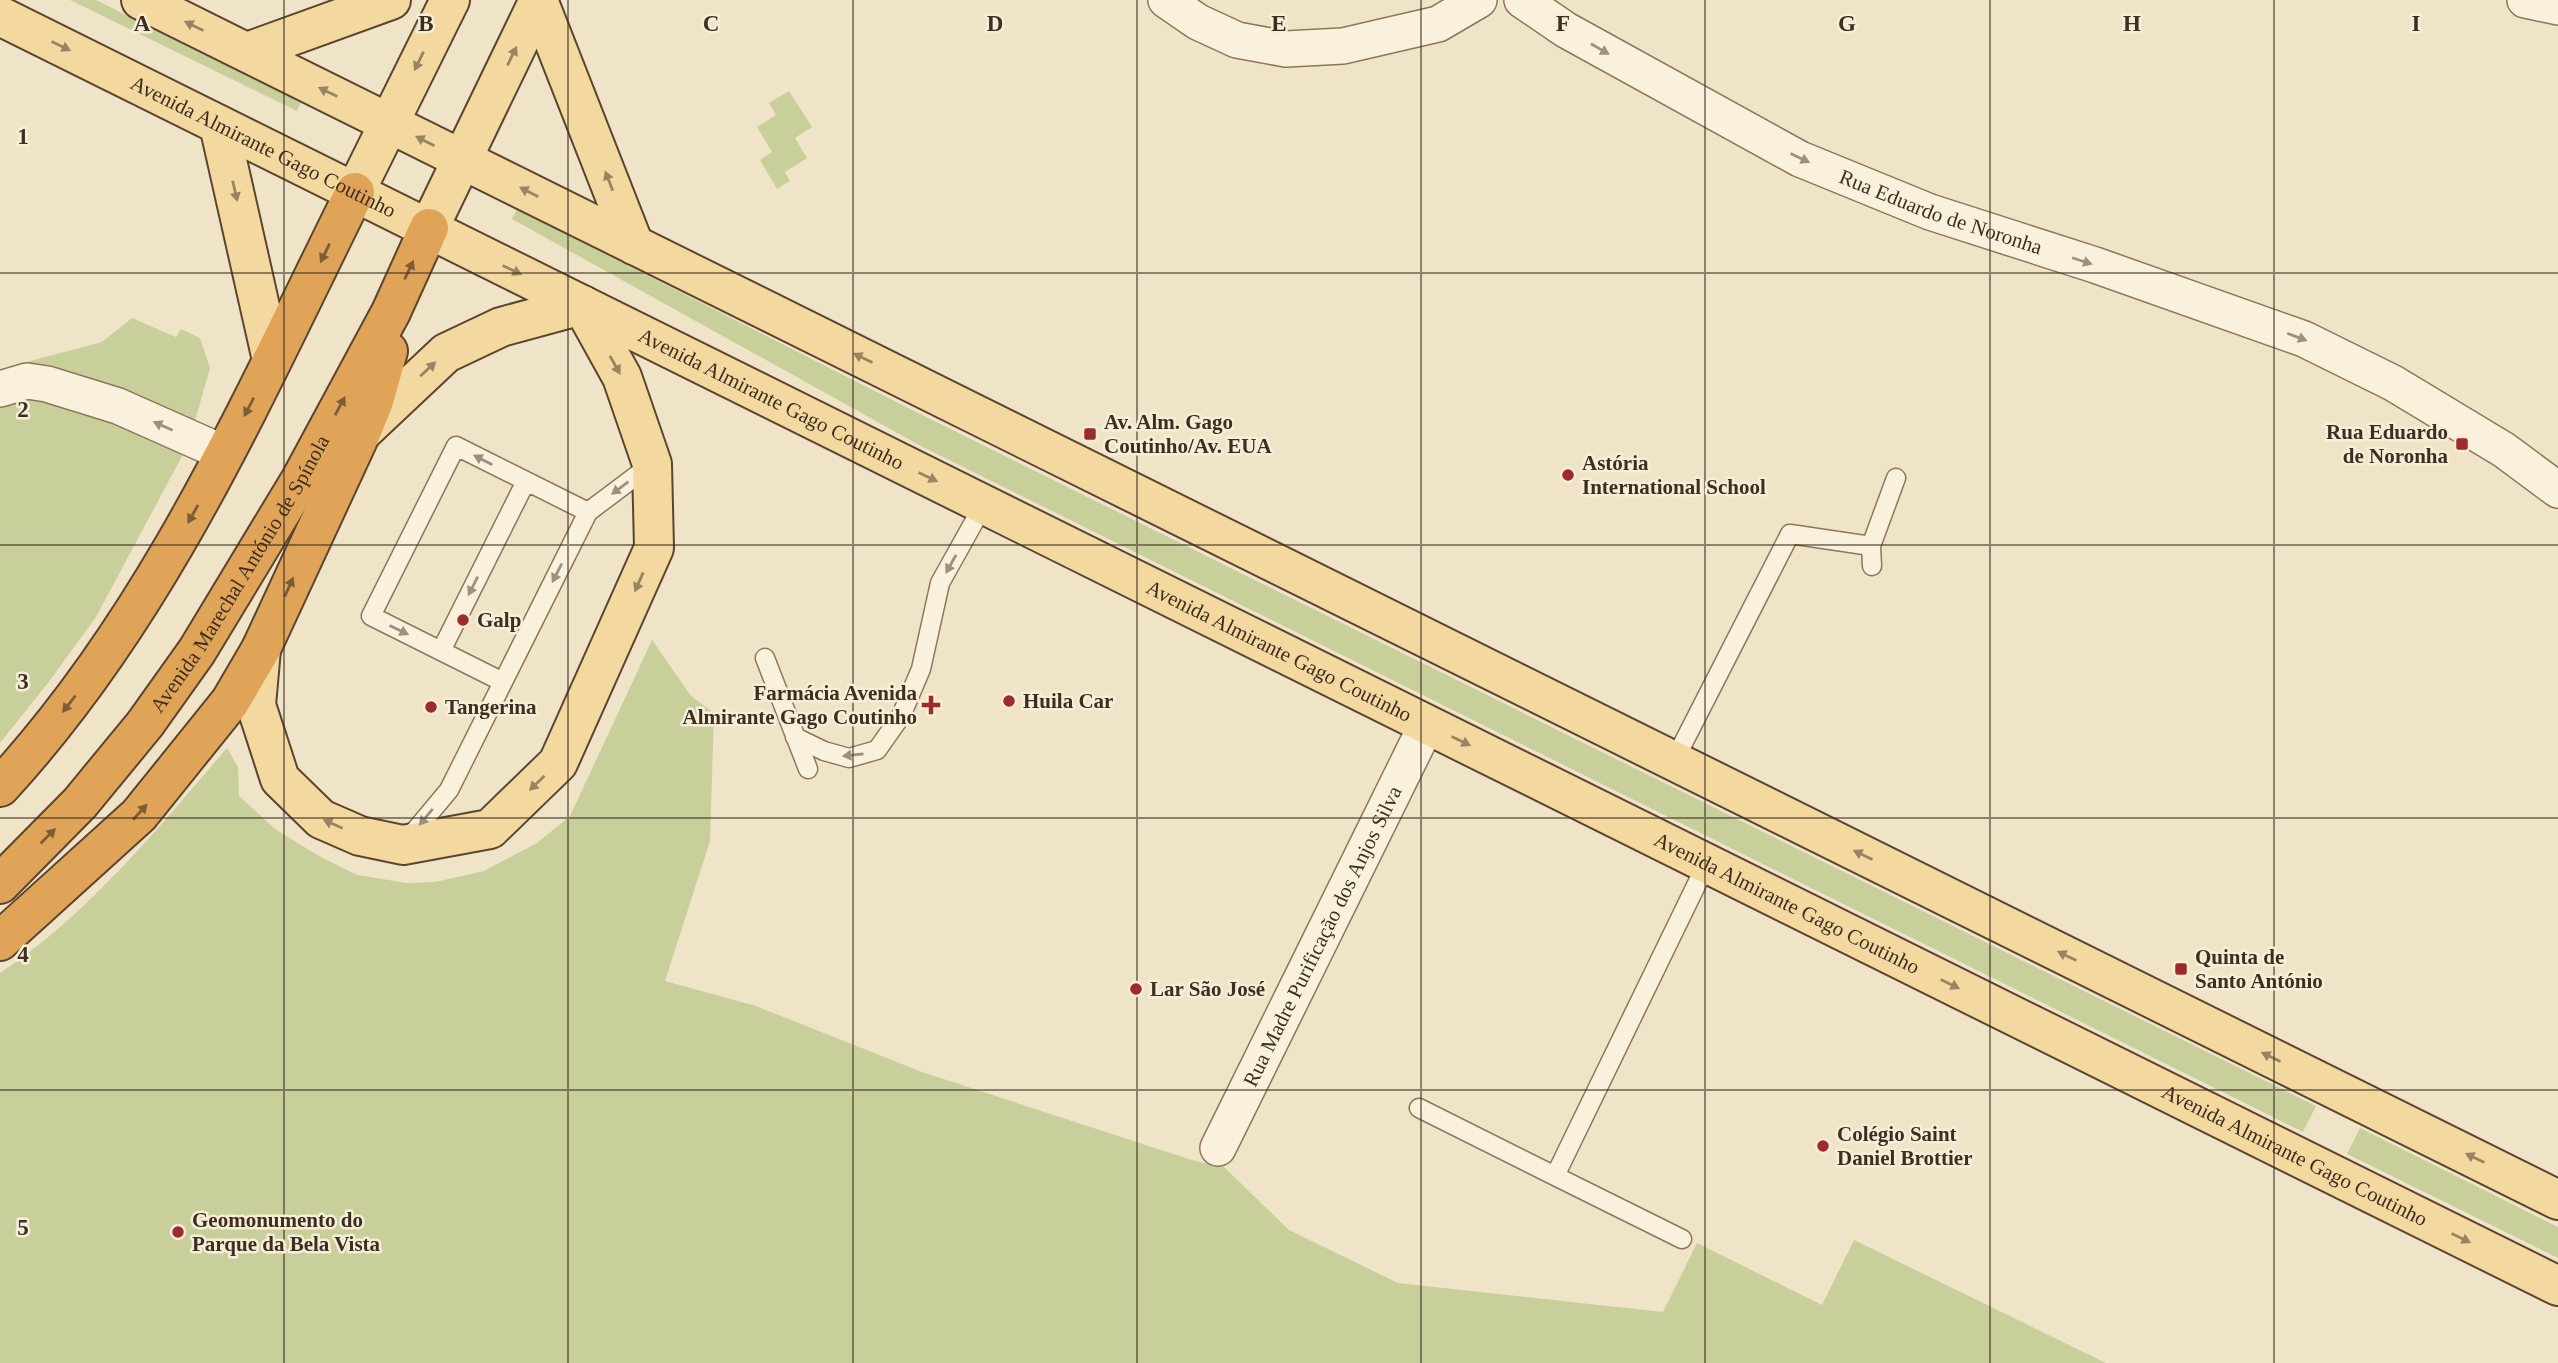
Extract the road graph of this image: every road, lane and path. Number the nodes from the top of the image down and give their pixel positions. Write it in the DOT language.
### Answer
graph roads {
  1 [pos="141,0"];
  2 [pos="391,0"];
  3 [pos="450,0"];
  4 [pos="539,0"];
  5 [pos="1166,0"];
  6 [pos="1479,0"];
  7 [pos="1522,0"];
  8 [pos="2525,0"];
  9 [pos="2558,8"];
  10 [pos="0,16"];
  11 [pos="247,52"];
  12 [pos="389,123"];
  13 [pos="219,125"];
  14 [pos="462,159"];
  15 [pos="355,192"];
  16 [pos="429,229"];
  17 [pos="634,244"];
  18 [pos="582,305"];
  19 [pos="391,312"];
  20 [pos="272,360"];
  21 [pos="0,389"];
  22 [pos="361,433"];
  23 [pos="226,454"];
  24 [pos="652,464"];
  25 [pos="1896,478"];
  26 [pos="526,481"];
  27 [pos="2558,490"];
  28 [pos="984,504"];
  29 [pos="588,512"];
  30 [pos="1871,546"];
  31 [pos="1872,566"];
  32 [pos="261,649"];
  33 [pos="441,651"];
  34 [pos="765,658"];
  35 [pos="503,682"];
  36 [pos="1427,724"];
  37 [pos="795,737"];
  38 [pos="1675,761"];
  39 [pos="808,769"];
  40 [pos="0,787"];
  41 [pos="403,845"];
  42 [pos="1707,863"];
  43 [pos="0,884"];
  44 [pos="0,941"];
  45 [pos="1419,1108"];
  46 [pos="1217,1148"];
  47 [pos="1555,1176"];
  48 [pos="2558,1200"];
  49 [pos="1682,1239"];
  50 [pos="2558,1286"];
  11 -- 1 [label="main road, one-way"];
  2 -- 11 [label="main road"];
  3 -- 12 [label="main road, one-way"];
  14 -- 4 [label="main road, one-way"];
  17 -- 4 [label="main road, one-way"];
  5 -- 6 [label="street"];
  7 -- 27 [label="street, Rua Eduardo de Noronha, one-way"];
  8 -- 9 [label="street"];
  10 -- 13 [label="main road, Avenida Almirante Gago Coutinho, one-way"];
  12 -- 11 [label="main road, one-way"];
  14 -- 12 [label="main road, one-way"];
  12 -- 15 [label="main road"];
  13 -- 15 [label="main road, Avenida Almirante Gago Coutinho"];
  13 -- 20 [label="main road, one-way"];
  14 -- 16 [label="main road"];
  17 -- 14 [label="main road, one-way"];
  15 -- 16 [label="main road, Avenida Almirante Gago Coutinho"];
  15 -- 20 [label="highway, one-way"];
  16 -- 18 [label="main road, Avenida Almirante Gago Coutinho, one-way"];
  19 -- 16 [label="highway, Avenida Marechal António de Spínola, one-way"];
  38 -- 17 [label="main road, one-way"];
  22 -- 18 [label="main road, one-way"];
  18 -- 24 [label="main road, one-way"];
  18 -- 28 [label="main road, Avenida Almirante Gago Coutinho, one-way"];
  19 -- 22 [label="highway"];
  43 -- 19 [label="highway, Avenida Marechal António de Spínola, one-way"];
  20 -- 23 [label="highway, one-way"];
  23 -- 21 [label="street, one-way"];
  32 -- 22 [label="highway, one-way"];
  23 -- 40 [label="highway, one-way"];
  24 -- 29 [label="lane, one-way"];
  24 -- 41 [label="main road, one-way"];
  25 -- 30 [label="lane"];
  26 -- 29 [label="lane"];
  26 -- 33 [label="lane, one-way"];
  26 -- 33 [label="lane, one-way"];
  28 -- 36 [label="main road, Avenida Almirante Gago Coutinho"];
  28 -- 37 [label="lane, one-way"];
  29 -- 35 [label="lane, one-way"];
  30 -- 31 [label="lane"];
  30 -- 38 [label="lane"];
  41 -- 32 [label="main road, one-way"];
  44 -- 32 [label="highway, one-way"];
  33 -- 35 [label="lane"];
  34 -- 37 [label="lane"];
  35 -- 41 [label="lane, one-way"];
  36 -- 42 [label="main road, Avenida Almirante Gago Coutinho, one-way"];
  36 -- 46 [label="street, Rua Madre Purificação dos Anjos Silva"];
  37 -- 39 [label="lane"];
  48 -- 38 [label="main road, one-way"];
  42 -- 47 [label="lane"];
  42 -- 50 [label="main road, Avenida Almirante Gago Coutinho, one-way"];
  45 -- 47 [label="lane"];
  47 -- 49 [label="lane"];
}
